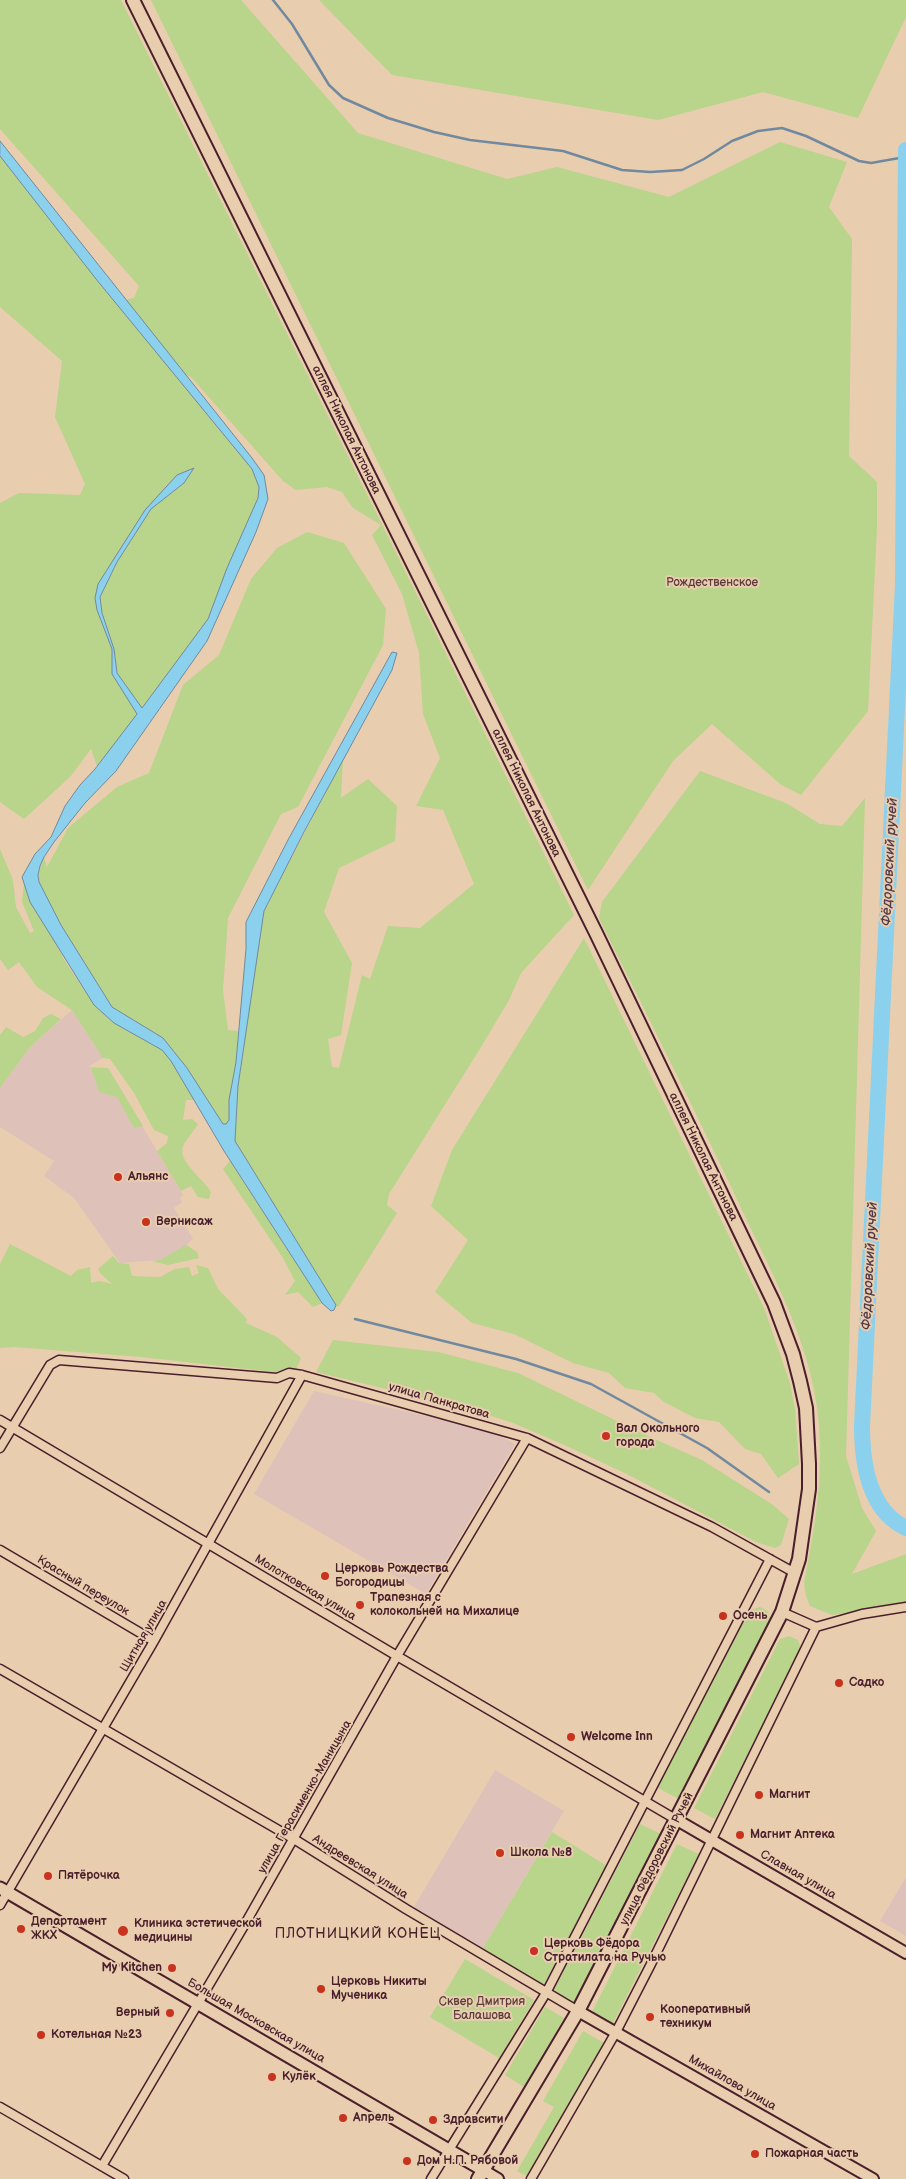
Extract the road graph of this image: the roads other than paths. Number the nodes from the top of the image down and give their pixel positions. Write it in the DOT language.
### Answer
graph roads {
  1 [pos="133,0"];
  2 [pos="302,1375"];
  3 [pos="0,1420"];
  4 [pos="13,1427"];
  5 [pos="527,1438"];
  6 [pos="0,1448"];
  7 [pos="208,1544"];
  8 [pos="0,1550"];
  9 [pos="770,1559"];
  10 [pos="795,1573"];
  11 [pos="906,1607"];
  12 [pos="782,1612"];
  13 [pos="816,1627"];
  14 [pos="154,1641"];
  15 [pos="398,1656"];
  16 [pos="0,1668"];
  17 [pos="103,1728"];
  18 [pos="646,1802"];
  19 [pos="677,1820"];
  20 [pos="294,1839"];
  21 [pos="712,1840"];
  22 [pos="4,1890"];
  23 [pos="0,1905"];
  24 [pos="906,1953"];
  25 [pos="546,1994"];
  26 [pos="199,2003"];
  27 [pos="578,2011"];
  28 [pos="616,2032"];
  29 [pos="0,2107"];
  30 [pos="450,2151"];
  31 [pos="102,2166"];
  32 [pos="481,2175"];
  33 [pos="124,2179"];
  34 [pos="432,2179"];
  35 [pos="498,2179"];
  36 [pos="531,2179"];
  37 [pos="873,2179"];
  1 -- 10 [label="main road, аллея Николая Антонова"];
  2 -- 4 [label="street, улица Панкратова"];
  2 -- 5 [label="street, улица Панкратова"];
  2 -- 7 [label="street, Щитная улица"];
  3 -- 4 [label="street, Молотковская улица"];
  4 -- 6 [label="street"];
  4 -- 7 [label="street, Молотковская улица"];
  5 -- 9 [label="street, улица Панкратова"];
  5 -- 15 [label="street, улица Герасименко-Маницына"];
  7 -- 14 [label="street, Щитная улица"];
  7 -- 15 [label="street, Молотковская улица"];
  8 -- 14 [label="street, Красный переулок"];
  9 -- 10 [label="street, улица Панкратова"];
  9 -- 18 [label="street"];
  10 -- 12 [label="main road, аллея Николая Антонова"];
  11 -- 13 [label="street"];
  12 -- 13 [label="street"];
  12 -- 19 [label="main road, улица Фёдоровский Ручей"];
  13 -- 21 [label="street"];
  14 -- 17 [label="street, Щитная улица"];
  15 -- 18 [label="street, Молотковская улица"];
  15 -- 20 [label="street, улица Герасименко-Маницына"];
  16 -- 17 [label="street, Андреевская улица"];
  17 -- 20 [label="street, Андреевская улица"];
  17 -- 22 [label="street, Щитная улица"];
  18 -- 19 [label="street, Молотковская улица"];
  18 -- 25 [label="street"];
  19 -- 21 [label="street, Славная улица"];
  19 -- 27 [label="main road, улица Фёдоровский Ручей"];
  20 -- 25 [label="street, Андреевская улица"];
  20 -- 26 [label="street, улица Герасименко-Маницына"];
  21 -- 24 [label="street, Славная улица"];
  21 -- 28 [label="street"];
  22 -- 23 [label="street, Щитная улица"];
  22 -- 26 [label="main road, Большая Московская улица"];
  25 -- 27 [label="street, Андреевская улица"];
  25 -- 30 [label="street"];
  26 -- 30 [label="main road, Большая Московская улица"];
  26 -- 31 [label="street, улица Герасименко-Маницына"];
  27 -- 28 [label="street, Михайлова улица"];
  27 -- 32 [label="main road, улица Фёдоровский Ручей"];
  28 -- 36 [label="street"];
  28 -- 37 [label="street, Михайлова улица"];
  29 -- 31 [label="street"];
  30 -- 32 [label="main road, Большая Московская улица"];
  30 -- 34 [label="street"];
  31 -- 33 [label="street"];
  32 -- 35 [label="street, Большая Московская улица"];
}
